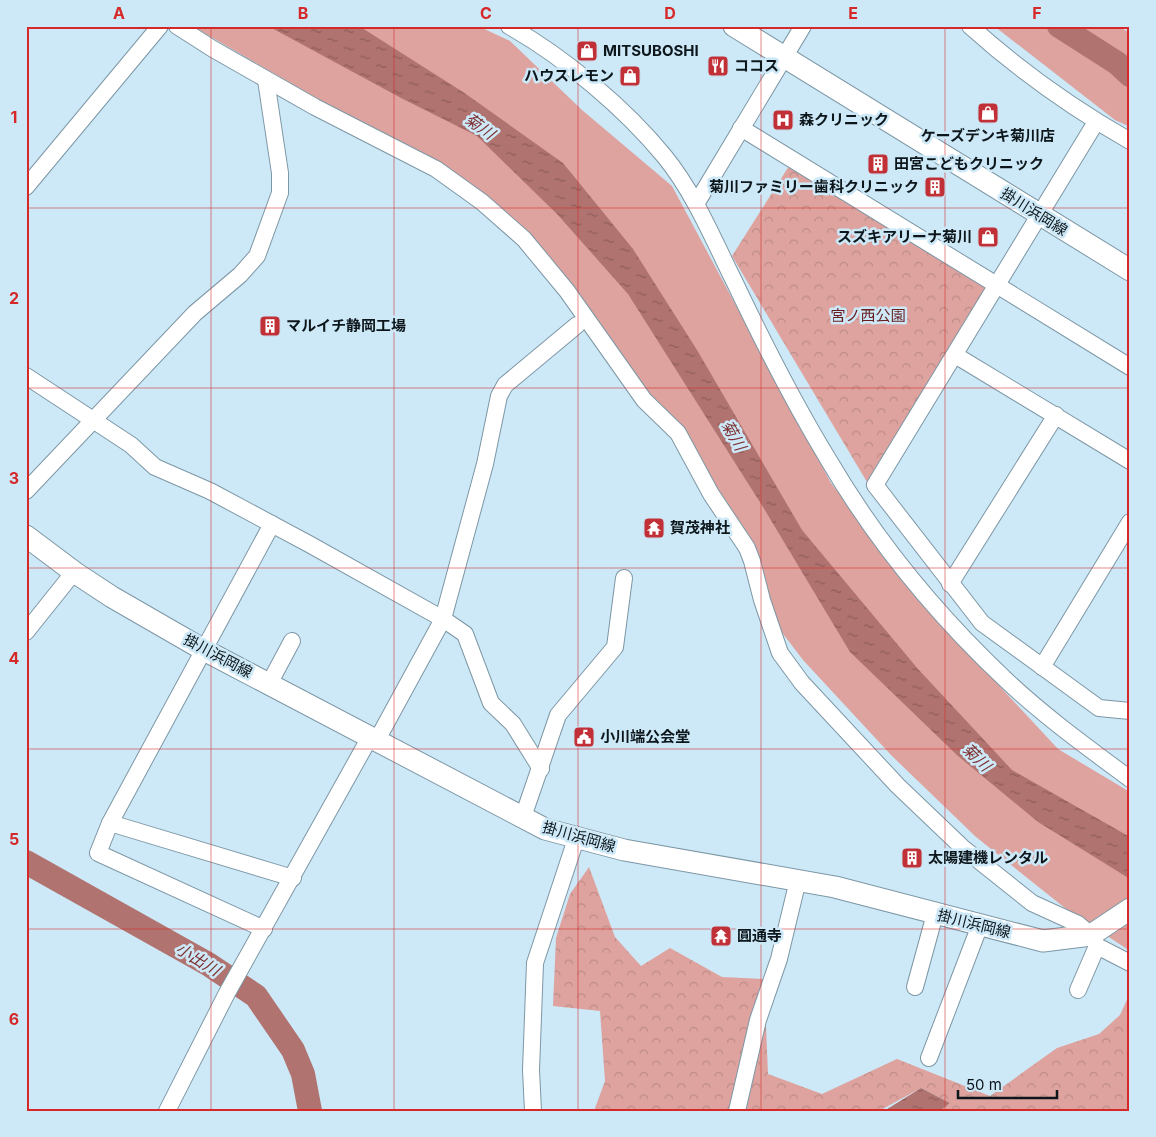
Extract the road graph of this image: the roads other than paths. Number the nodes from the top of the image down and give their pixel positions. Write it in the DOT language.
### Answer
graph roads {
  1 [pos="160,26"];
  2 [pos="177,26"];
  3 [pos="509,26"];
  4 [pos="734,26"];
  5 [pos="803,26"];
  6 [pos="970,26"];
  7 [pos="784,57"];
  8 [pos="266,80"];
  9 [pos="1096,122"];
  10 [pos="741,128"];
  11 [pos="1130,141"];
  12 [pos="29,177"];
  13 [pos="696,204"];
  14 [pos="1039,216"];
  15 [pos="1130,270"];
  16 [pos="995,286"];
  17 [pos="577,325"];
  18 [pos="955,354"];
  19 [pos="1130,367"];
  20 [pos="26,376"];
  21 [pos="1056,415"];
  22 [pos="93,420"];
  23 [pos="1130,461"];
  24 [pos="26,491"];
  25 [pos="1130,522"];
  26 [pos="272,524"];
  27 [pos="26,536"];
  28 [pos="74,572"];
  29 [pos="624,578"];
  30 [pos="950,584"];
  31 [pos="443,618"];
  32 [pos="26,632"];
  33 [pos="292,641"];
  34 [pos="204,650"];
  35 [pos="1042,666"];
  36 [pos="269,684"];
  37 [pos="1130,711"];
  38 [pos="374,739"];
  39 [pos="541,769"];
  40 [pos="1130,779"];
  41 [pos="523,818"];
  42 [pos="110,823"];
  43 [pos="576,839"];
  44 [pos="293,878"];
  45 [pos="798,880"];
  46 [pos="1130,909"];
  47 [pos="935,914"];
  48 [pos="980,926"];
  49 [pos="264,928"];
  50 [pos="1094,938"];
  51 [pos="1130,963"];
  52 [pos="915,987"];
  53 [pos="1078,990"];
  54 [pos="929,1058"];
  55 [pos="167,1111"];
  56 [pos="533,1111"];
  57 [pos="737,1111"];
  1 -- 12 [label="street"];
  2 -- 8 [label="street"];
  3 -- 13 [label="street"];
  4 -- 7 [label="main road, 掛川浜岡線"];
  5 -- 7 [label="street"];
  6 -- 9 [label="street"];
  7 -- 10 [label="street"];
  7 -- 14 [label="main road, 掛川浜岡線"];
  8 -- 22 [label="street"];
  8 -- 50 [label="street"];
  9 -- 11 [label="street"];
  9 -- 14 [label="street"];
  10 -- 13 [label="street"];
  10 -- 16 [label="street"];
  13 -- 40 [label="street"];
  14 -- 15 [label="main road, 掛川浜岡線"];
  14 -- 16 [label="street"];
  16 -- 18 [label="street"];
  16 -- 19 [label="street"];
  17 -- 31 [label="street"];
  18 -- 21 [label="street"];
  18 -- 30 [label="street"];
  20 -- 22 [label="street"];
  21 -- 23 [label="street"];
  21 -- 30 [label="street"];
  22 -- 24 [label="street"];
  22 -- 26 [label="street"];
  25 -- 35 [label="street"];
  26 -- 31 [label="street"];
  26 -- 34 [label="street"];
  27 -- 28 [label="main road, 掛川浜岡線"];
  28 -- 32 [label="street"];
  28 -- 34 [label="main road, 掛川浜岡線"];
  29 -- 39 [label="street"];
  30 -- 35 [label="street"];
  31 -- 38 [label="street"];
  31 -- 39 [label="street"];
  33 -- 36 [label="street"];
  34 -- 36 [label="main road, 掛川浜岡線"];
  34 -- 42 [label="street"];
  35 -- 37 [label="street"];
  36 -- 38 [label="main road, 掛川浜岡線"];
  38 -- 41 [label="main road, 掛川浜岡線"];
  38 -- 44 [label="street"];
  39 -- 41 [label="street"];
  41 -- 43 [label="main road, 掛川浜岡線"];
  42 -- 44 [label="street"];
  42 -- 49 [label="street"];
  43 -- 45 [label="main road, 掛川浜岡線"];
  43 -- 56 [label="street"];
  44 -- 49 [label="street"];
  45 -- 47 [label="main road, 掛川浜岡線"];
  45 -- 57 [label="street"];
  46 -- 50 [label="main road, 掛川浜岡線"];
  47 -- 48 [label="main road, 掛川浜岡線"];
  47 -- 52 [label="street"];
  48 -- 50 [label="main road, 掛川浜岡線"];
  48 -- 54 [label="street"];
  49 -- 55 [label="street"];
  50 -- 51 [label="street"];
  50 -- 53 [label="street"];
}
